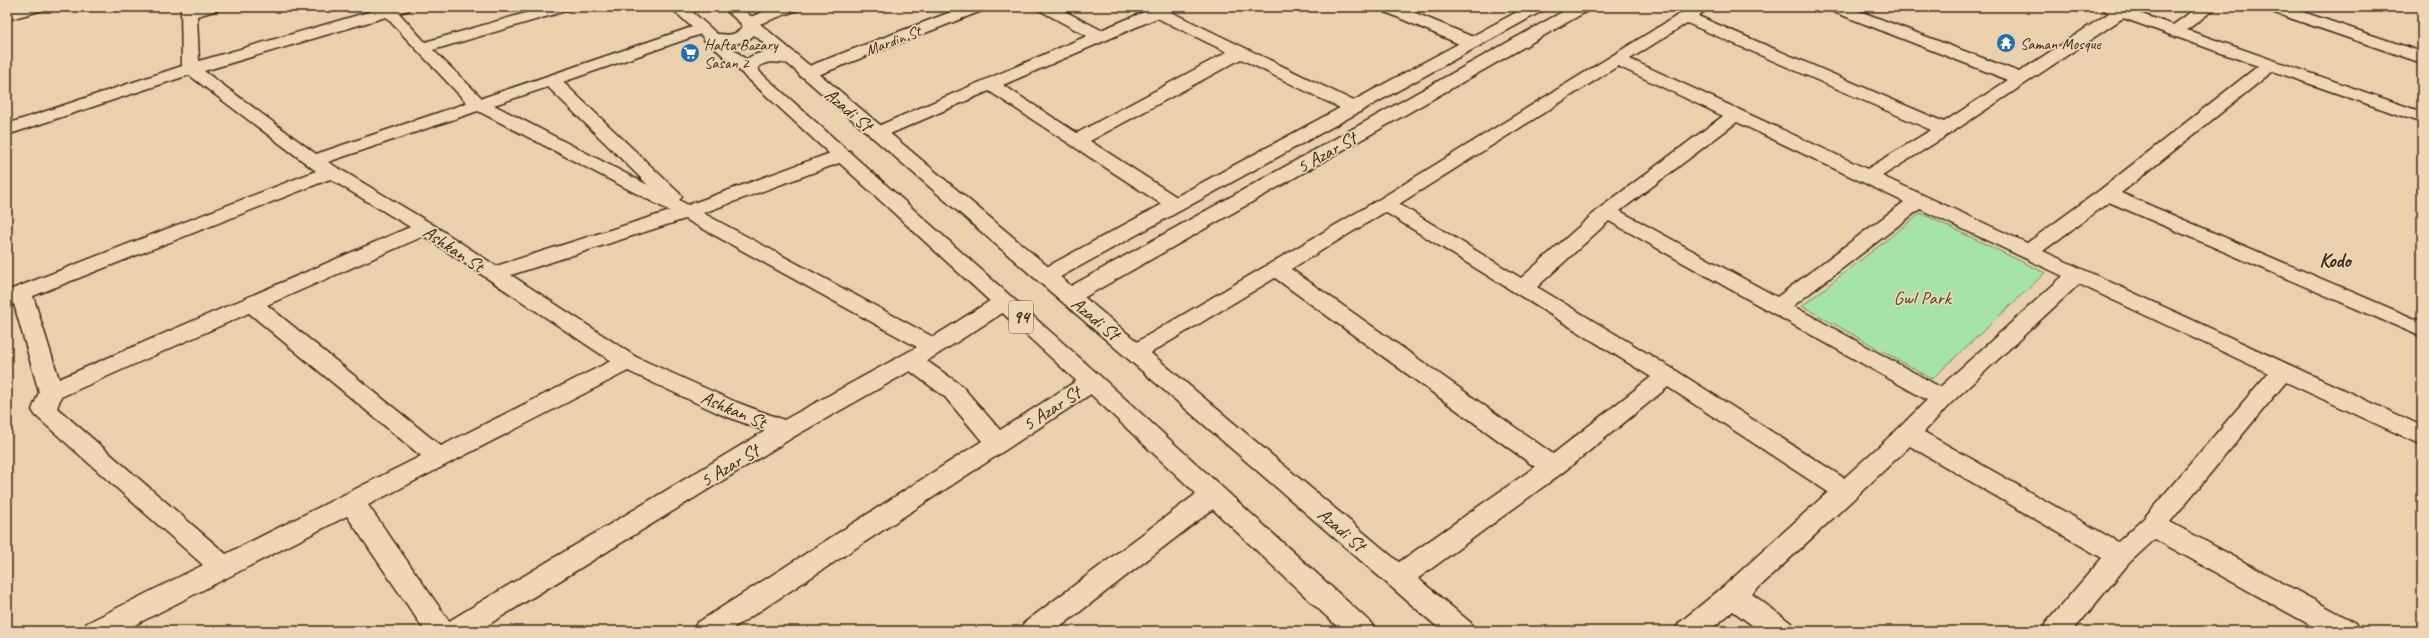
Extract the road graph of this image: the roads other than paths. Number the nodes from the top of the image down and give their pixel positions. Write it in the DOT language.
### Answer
graph roads {
  1 [pos="37,7"];
  2 [pos="212,7"];
  3 [pos="563,7"];
  4 [pos="678,7"];
  5 [pos="730,7"];
  6 [pos="791,7"];
  7 [pos="976,7"];
  8 [pos="1045,7"];
  9 [pos="1387,7"];
  10 [pos="1583,7"];
  11 [pos="1835,7"];
  12 [pos="2209,7"];
  13 [pos="2272,7"];
  14 [pos="396,9"];
  15 [pos="189,10"];
  16 [pos="1163,10"];
  17 [pos="2115,10"];
  18 [pos="1530,11"];
  19 [pos="1695,12"];
  20 [pos="7,15"];
  21 [pos="750,25"];
  22 [pos="1549,26"];
  23 [pos="2174,31"];
  24 [pos="706,34"];
  25 [pos="1099,36"];
  26 [pos="1472,43"];
  27 [pos="422,48"];
  28 [pos="1239,54"];
  29 [pos="2422,58"];
  30 [pos="791,59"];
  31 [pos="1618,60"];
  32 [pos="2270,65"];
  33 [pos="191,69"];
  34 [pos="751,73"];
  35 [pos="807,73"];
  36 [pos="2021,79"];
  37 [pos="551,80"];
  38 [pos="990,84"];
  39 [pos="478,104"];
  40 [pos="1354,108"];
  41 [pos="1735,115"];
  42 [pos="2422,118"];
  43 [pos="1946,129"];
  44 [pos="7,130"];
  45 [pos="877,133"];
  46 [pos="1077,140"];
  47 [pos="843,155"];
  48 [pos="313,161"];
  49 [pos="333,171"];
  50 [pos="1867,177"];
  51 [pos="2106,194"];
  52 [pos="1918,201"];
  53 [pos="1385,204"];
  54 [pos="1176,205"];
  55 [pos="687,212"];
  56 [pos="1608,212"];
  57 [pos="425,228"];
  58 [pos="2028,252"];
  59 [pos="1275,268"];
  60 [pos="492,274"];
  61 [pos="2077,275"];
  62 [pos="1046,276"];
  63 [pos="1523,288"];
  64 [pos="12,294"];
  65 [pos="1070,296"];
  66 [pos="1004,302"];
  67 [pos="253,305"];
  68 [pos="1779,306"];
  69 [pos="2422,330"];
  70 [pos="934,347"];
  71 [pos="1136,352"];
  72 [pos="911,360"];
  73 [pos="628,362"];
  74 [pos="2283,371"];
  75 [pos="1667,376"];
  76 [pos="1092,382"];
  77 [pos="51,392"];
  78 [pos="1942,398"];
  79 [pos="786,430"];
  80 [pos="1908,434"];
  81 [pos="2422,436"];
  82 [pos="998,443"];
  83 [pos="440,458"];
  84 [pos="1553,467"];
  85 [pos="1846,491"];
  86 [pos="1213,495"];
  87 [pos="352,504"];
  88 [pos="2153,525"];
  89 [pos="2120,556"];
  90 [pos="223,567"];
  91 [pos="1399,577"];
  92 [pos="1733,595"];
  93 [pos="1038,630"];
  94 [pos="97,631"];
  95 [pos="440,631"];
  96 [pos="455,631"];
  97 [pos="707,631"];
  98 [pos="1361,631"];
  99 [pos="1461,631"];
  100 [pos="1689,631"];
  101 [pos="1781,631"];
  102 [pos="2056,631"];
  103 [pos="2346,631"];
  1 -- 20 [label="main road"];
  2 -- 15 [label="main road"];
  3 -- 27 [label="main road"];
  4 -- 24 [label="main road, Azadi St / 94"];
  5 -- 21 [label="main road, Azadi St"];
  6 -- 21 [label="main road"];
  7 -- 35 [label="main road, Mardin St"];
  8 -- 25 [label="main road"];
  9 -- 26 [label="main road"];
  10 -- 22 [label="main road, 5 Azar St"];
  11 -- 36 [label="main road"];
  12 -- 23 [label="main road"];
  13 -- 29 [label="main road"];
  14 -- 27 [label="main road"];
  14 -- 33 [label="main road"];
  15 -- 33 [label="main road"];
  16 -- 25 [label="main road"];
  16 -- 28 [label="main road"];
  17 -- 23 [label="main road"];
  17 -- 36 [label="main road"];
  18 -- 22 [label="main road"];
  18 -- 26 [label="main road, 5 Azar St"];
  19 -- 31 [label="main road"];
  19 -- 43 [label="main road"];
  21 -- 24 [label="main road"];
  21 -- 30 [label="main road, Azadi St"];
  22 -- 65 [label="main road, 5 Azar St"];
  23 -- 32 [label="main road"];
  24 -- 34 [label="main road, Azadi St / 94"];
  24 -- 37 [label="main road"];
  25 -- 38 [label="main road"];
  26 -- 40 [label="main road, 5 Azar St"];
  27 -- 39 [label="main road"];
  28 -- 40 [label="main road"];
  28 -- 46 [label="main road"];
  30 -- 34 [label="main road"];
  30 -- 35 [label="main road, Azadi St"];
  31 -- 41 [label="main road"];
  31 -- 53 [label="main road"];
  32 -- 42 [label="main road"];
  32 -- 51 [label="main road"];
  33 -- 44 [label="main road"];
  33 -- 48 [label="main road, Ashkan St"];
  34 -- 47 [label="main road, Azadi St / 94"];
  35 -- 45 [label="main road, Azadi St"];
  36 -- 43 [label="main road"];
  37 -- 39 [label="main road"];
  37 -- 55 [label="main road"];
  38 -- 45 [label="main road"];
  38 -- 46 [label="main road"];
  39 -- 48 [label="main road"];
  39 -- 55 [label="main road"];
  40 -- 54 [label="main road, 5 Azar St"];
  41 -- 50 [label="main road"];
  41 -- 56 [label="main road"];
  43 -- 50 [label="main road"];
  45 -- 62 [label="main road, Azadi St"];
  46 -- 54 [label="main road"];
  47 -- 55 [label="main road"];
  47 -- 66 [label="main road, Azadi St / 94"];
  48 -- 49 [label="main road, Ashkan St"];
  49 -- 57 [label="main road, Ashkan St"];
  49 -- 64 [label="main road"];
  50 -- 52 [label="main road"];
  51 -- 58 [label="main road"];
  51 -- 69 [label="main road"];
  52 -- 58 [label="main road"];
  52 -- 68 [label="main road"];
  53 -- 59 [label="main road"];
  53 -- 63 [label="main road"];
  54 -- 62 [label="main road, 5 Azar St"];
  55 -- 60 [label="main road"];
  55 -- 70 [label="main road"];
  56 -- 63 [label="main road"];
  56 -- 68 [label="main road"];
  57 -- 60 [label="main road, Ashkan St"];
  57 -- 67 [label="main road"];
  58 -- 61 [label="main road"];
  59 -- 71 [label="main road"];
  59 -- 84 [label="main road"];
  60 -- 73 [label="main road, Ashkan St"];
  61 -- 74 [label="main road"];
  61 -- 78 [label="main road"];
  62 -- 65 [label="main road, Azadi St"];
  63 -- 75 [label="main road"];
  64 -- 77 [label="main road"];
  65 -- 71 [label="main road, Azadi St"];
  66 -- 70 [label="main road, 5 Azar St"];
  66 -- 76 [label="main road, Azadi St / 94"];
  67 -- 77 [label="main road"];
  67 -- 83 [label="main road"];
  68 -- 78 [label="main road"];
  70 -- 72 [label="main road, 5 Azar St"];
  71 -- 91 [label="main road, Azadi St"];
  72 -- 79 [label="main road, 5 Azar St"];
  72 -- 82 [label="main road"];
  73 -- 79 [label="main road, Ashkan St"];
  73 -- 83 [label="main road"];
  74 -- 81 [label="main road"];
  74 -- 88 [label="main road"];
  75 -- 84 [label="main road"];
  75 -- 85 [label="main road"];
  76 -- 82 [label="main road, 5 Azar St"];
  76 -- 86 [label="main road, Azadi St / 94"];
  77 -- 90 [label="main road"];
  78 -- 80 [label="main road"];
  79 -- 96 [label="main road, 5 Azar St"];
  80 -- 85 [label="main road"];
  80 -- 89 [label="main road"];
  82 -- 97 [label="main road, 5 Azar St"];
  83 -- 87 [label="main road"];
  84 -- 91 [label="main road"];
  85 -- 92 [label="main road"];
  86 -- 93 [label="main road"];
  86 -- 98 [label="main road, Azadi St / 94"];
  87 -- 90 [label="main road"];
  87 -- 95 [label="main road"];
  88 -- 89 [label="main road"];
  88 -- 103 [label="main road"];
  89 -- 102 [label="main road"];
  90 -- 94 [label="main road"];
  91 -- 99 [label="main road, Azadi St"];
  92 -- 100 [label="main road"];
  92 -- 101 [label="main road"];
}
